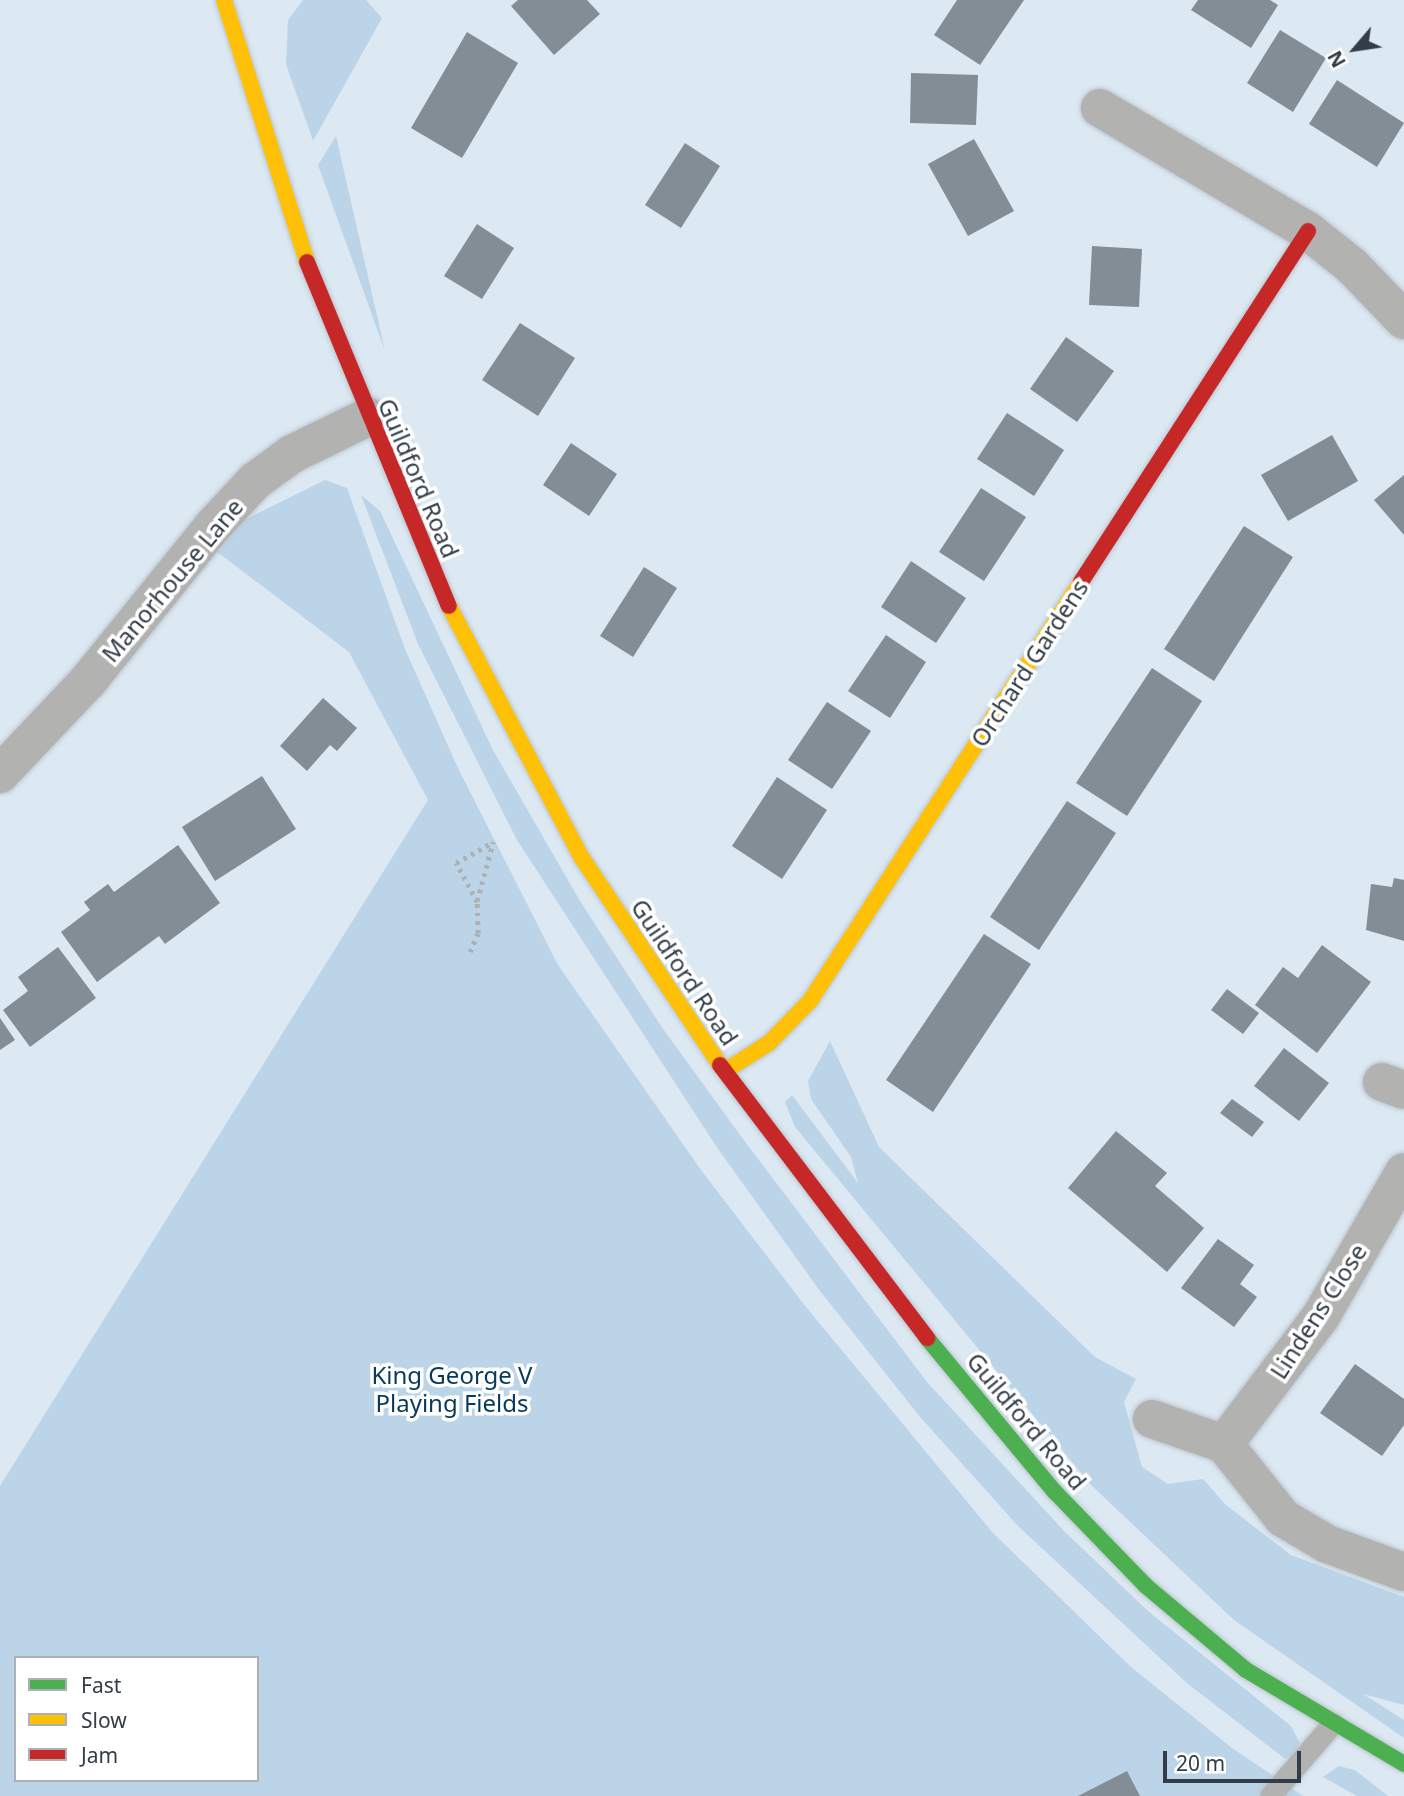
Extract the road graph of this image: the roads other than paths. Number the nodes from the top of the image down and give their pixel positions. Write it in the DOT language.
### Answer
graph roads {
  1 [pos="224,0"];
  2 [pos="1100,108"];
  3 [pos="1308,231"];
  4 [pos="1404,320"];
  5 [pos="368,417"];
  6 [pos="0,775"];
  7 [pos="724,1072"];
  8 [pos="1404,1172"];
  9 [pos="1152,1419"];
  10 [pos="1224,1444"];
  11 [pos="1404,1572"];
  12 [pos="1334,1723"];
  13 [pos="1404,1764"];
  14 [pos="1269,1796"];
  1 -- 5 [label="main road, Guildford Road"];
  2 -- 3 [label="street"];
  3 -- 4 [label="street"];
  3 -- 7 [label="main road, Orchard Gardens"];
  5 -- 6 [label="street, Manorhouse Lane"];
  5 -- 7 [label="main road, Guildford Road"];
  7 -- 12 [label="main road, Guildford Road"];
  8 -- 10 [label="street, Lindens Close"];
  9 -- 10 [label="street"];
  10 -- 11 [label="street"];
  12 -- 13 [label="main road, Guildford Road"];
  12 -- 14 [label="lane"];
}
